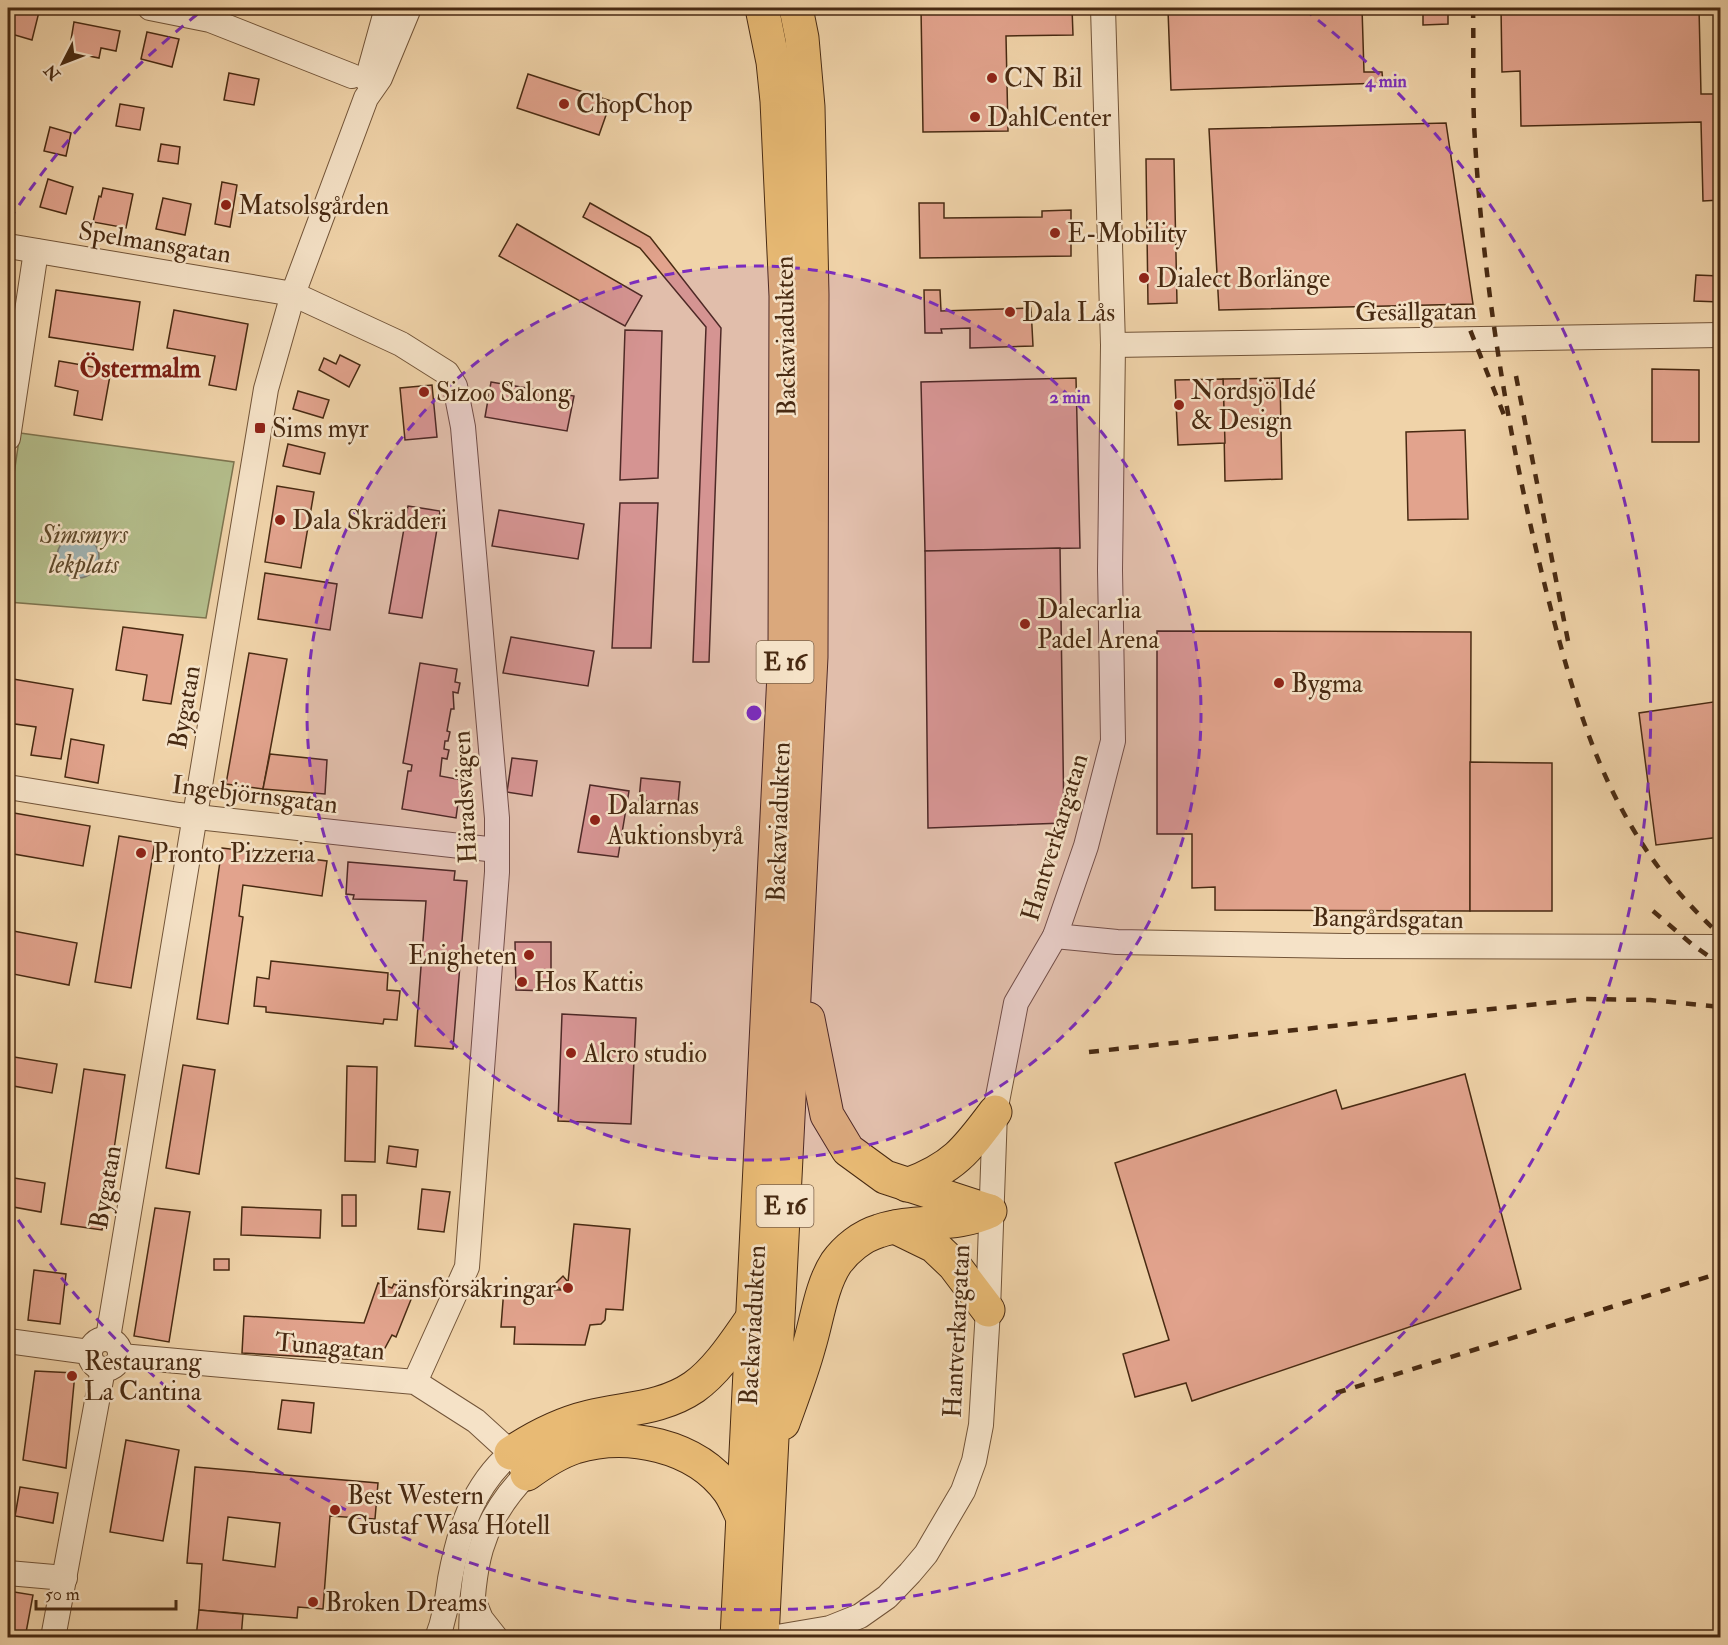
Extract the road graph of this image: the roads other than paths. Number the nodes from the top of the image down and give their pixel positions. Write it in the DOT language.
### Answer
graph roads {
  1 [pos="150,8"];
  2 [pos="762,8"];
  3 [pos="796,8"];
  4 [pos="1103,8"];
  5 [pos="399,9"];
  6 [pos="352,76"];
  7 [pos="8,246"];
  8 [pos="36,251"];
  9 [pos="293,294"];
  10 [pos="1720,335"];
  11 [pos="1113,345"];
  12 [pos="8,438"];
  13 [pos="8,787"];
  14 [pos="196,817"];
  15 [pos="497,850"];
  16 [pos="1055,936"];
  17 [pos="1720,947"];
  18 [pos="798,956"];
  19 [pos="995,1112"];
  20 [pos="907,1185"];
  21 [pos="990,1211"];
  22 [pos="895,1227"];
  23 [pos="988,1310"];
  24 [pos="753,1317"];
  25 [pos="8,1341"];
  26 [pos="105,1354"];
  27 [pos="415,1382"];
  28 [pos="771,1456"];
  29 [pos="519,1464"];
  30 [pos="742,1515"];
  31 [pos="8,1574"];
  32 [pos="65,1578"];
  33 [pos="472,1594"];
  34 [pos="770,1637"];
  35 [pos="53,1638"];
  36 [pos="437,1638"];
  37 [pos="471,1638"];
  38 [pos="496,1638"];
  39 [pos="737,1638"];
  1 -- 6 [label="street"];
  2 -- 24 [label="highway, Backaviadukten / E 16"];
  3 -- 18 [label="highway, Backaviadukten / E 16"];
  4 -- 11 [label="street, Hantverkargatan"];
  5 -- 9 [label="street, Bygatan"];
  7 -- 8 [label="street, Spelmansgatan"];
  8 -- 9 [label="street, Spelmansgatan"];
  8 -- 12 [label="street"];
  9 -- 14 [label="street, Bygatan"];
  9 -- 15 [label="street, Häradsvägen"];
  10 -- 11 [label="street, Gesällgatan"];
  11 -- 16 [label="street, Hantverkargatan"];
  13 -- 14 [label="street, Ingebjörnsgatan"];
  14 -- 15 [label="street, Ingebjörnsgatan"];
  14 -- 26 [label="street, Bygatan"];
  15 -- 27 [label="street, Häradsvägen"];
  16 -- 17 [label="street, Bangårdsgatan"];
  16 -- 19 [label="street, Hantverkargatan"];
  18 -- 20 [label="highway"];
  18 -- 28 [label="highway, Backaviadukten / E 16"];
  19 -- 20 [label="highway"];
  19 -- 21 [label="street, Hantverkargatan"];
  20 -- 21 [label="highway"];
  21 -- 22 [label="highway"];
  21 -- 23 [label="street, Hantverkargatan"];
  22 -- 23 [label="highway"];
  22 -- 28 [label="highway"];
  23 -- 34 [label="street, Hantverkargatan"];
  24 -- 29 [label="highway"];
  24 -- 30 [label="highway, Backaviadukten / E 16"];
  25 -- 26 [label="street, Tunagatan"];
  26 -- 27 [label="street, Tunagatan"];
  26 -- 32 [label="street, Bygatan"];
  27 -- 29 [label="street, Tunagatan"];
  28 -- 34 [label="highway, Backaviadukten / E 16"];
  29 -- 30 [label="highway"];
  29 -- 33 [label="street"];
  29 -- 36 [label="street"];
  30 -- 39 [label="highway, Backaviadukten / E 16"];
  31 -- 32 [label="street"];
  32 -- 35 [label="street, Bygatan"];
  33 -- 37 [label="street"];
  33 -- 38 [label="street"];
}
